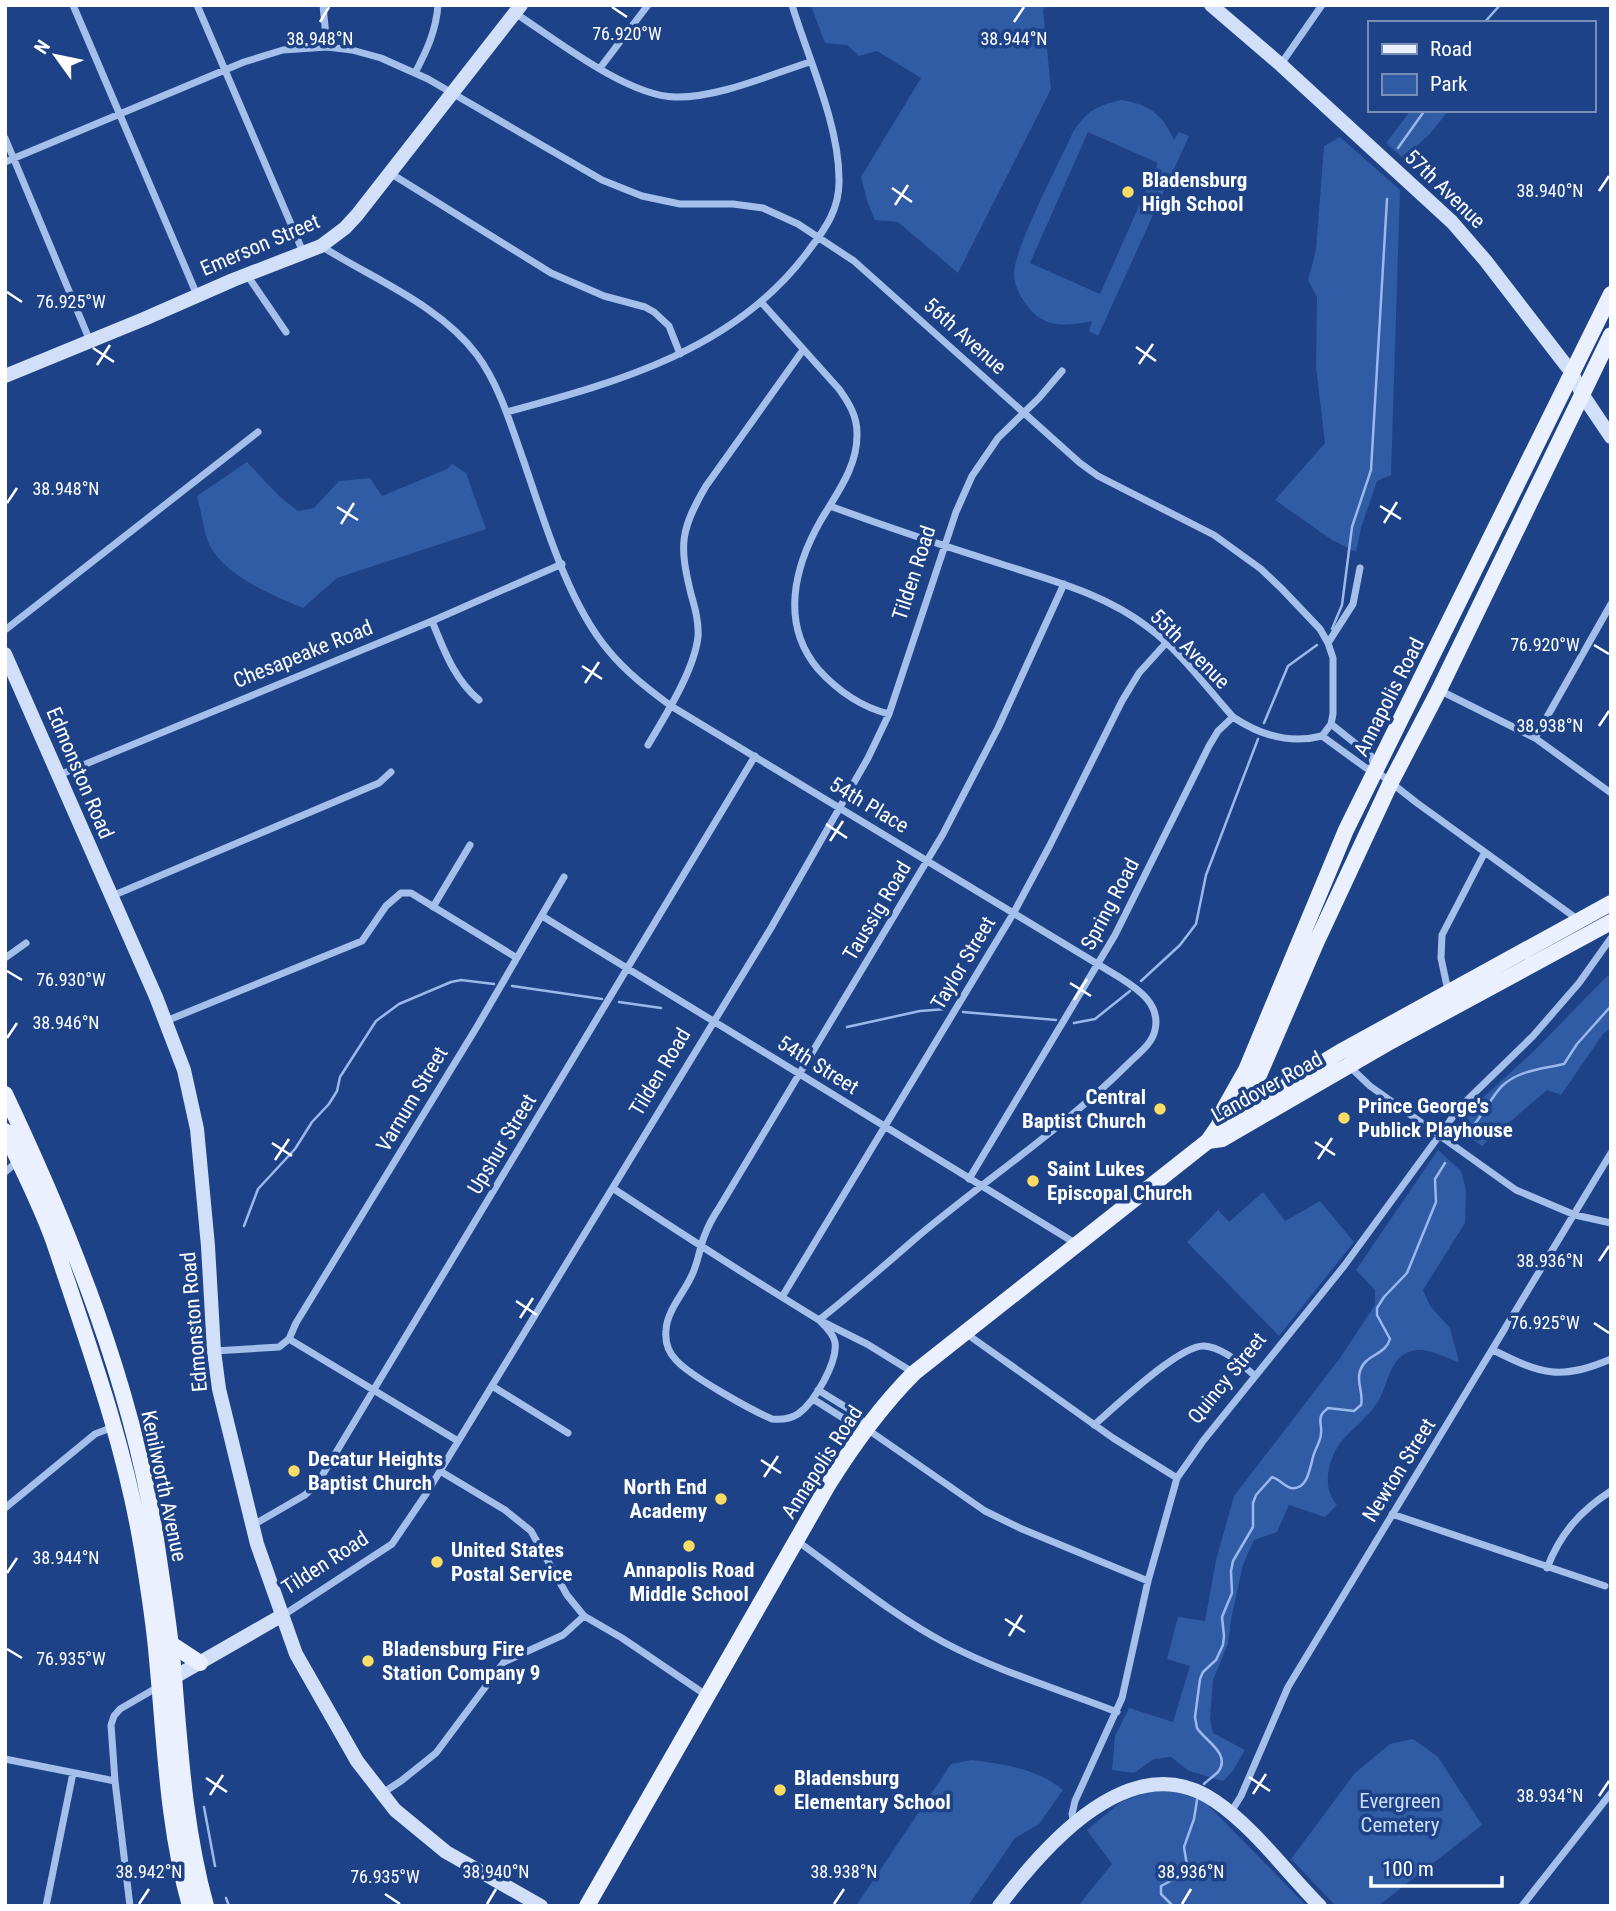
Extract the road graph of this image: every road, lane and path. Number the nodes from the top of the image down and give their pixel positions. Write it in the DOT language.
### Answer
graph roads {
  1 [pos="73,5"];
  2 [pos="197,5"];
  3 [pos="323,5"];
  4 [pos="438,5"];
  5 [pos="648,5"];
  6 [pos="792,5"];
  7 [pos="1211,5"];
  8 [pos="1322,5"];
  9 [pos="518,9"];
  10 [pos="327,47"];
  11 [pos="810,62"];
  12 [pos="1281,65"];
  13 [pos="600,68"];
  14 [pos="225,71"];
  15 [pos="415,73"];
  16 [pos="451,92"];
  17 [pos="119,114"];
  18 [pos="5,138"];
  19 [pos="14,159"];
  20 [pos="5,162"];
  21 [pos="390,173"];
  22 [pos="819,237"];
  23 [pos="321,246"];
  24 [pos="303,252"];
  25 [pos="247,274"];
  26 [pos="1611,294"];
  27 [pos="197,295"];
  28 [pos="762,303"];
  29 [pos="286,332"];
  30 [pos="1611,335"];
  31 [pos="90,341"];
  32 [pos="803,350"];
  33 [pos="680,354"];
  34 [pos="1062,372"];
  35 [pos="1572,373"];
  36 [pos="5,376"];
  37 [pos="1582,394"];
  38 [pos="507,412"];
  39 [pos="1023,414"];
  40 [pos="258,432"];
  41 [pos="1611,437"];
  42 [pos="830,506"];
  43 [pos="944,546"];
  44 [pos="562,564"];
  45 [pos="1360,568"];
  46 [pos="1064,584"];
  47 [pos="1611,604"];
  48 [pos="432,621"];
  49 [pos="5,630"];
  50 [pos="1166,643"];
  51 [pos="1328,643"];
  52 [pos="5,654"];
  53 [pos="1439,690"];
  54 [pos="479,700"];
  55 [pos="671,706"];
  56 [pos="889,714"];
  57 [pos="1233,717"];
  58 [pos="1331,724"];
  59 [pos="1322,736"];
  60 [pos="1535,738"];
  61 [pos="648,745"];
  62 [pos="755,756"];
  63 [pos="1376,770"];
  64 [pos="391,772"];
  65 [pos="58,776"];
  66 [pos="1391,782"];
  67 [pos="1611,793"];
  68 [pos="841,808"];
  69 [pos="470,845"];
  70 [pos="1485,852"];
  71 [pos="928,861"];
  72 [pos="564,877"];
  73 [pos="111,896"];
  74 [pos="1611,903"];
  75 [pos="430,905"];
  76 [pos="1013,914"];
  77 [pos="542,916"];
  78 [pos="1580,920"];
  79 [pos="1611,922"];
  80 [pos="1594,931"];
  81 [pos="1611,938"];
  82 [pos="26,943"];
  83 [pos="5,958"];
  84 [pos="517,958"];
  85 [pos="1098,965"];
  86 [pos="628,969"];
  87 [pos="1448,992"];
  88 [pos="166,1021"];
  89 [pos="714,1022"];
  90 [pos="1344,1058"];
  91 [pos="799,1074"];
  92 [pos="1259,1076"];
  93 [pos="1276,1089"];
  94 [pos="5,1094"];
  95 [pos="1243,1112"];
  96 [pos="1219,1125"];
  97 [pos="885,1127"];
  98 [pos="1238,1129"];
  99 [pos="5,1131"];
  100 [pos="1439,1135"];
  101 [pos="1208,1140"];
  102 [pos="32,1150"];
  103 [pos="1611,1153"];
  104 [pos="12,1166"];
  105 [pos="970,1179"];
  106 [pos="982,1186"];
  107 [pos="614,1189"];
  108 [pos="1575,1215"];
  109 [pos="1611,1223"];
  110 [pos="1075,1243"];
  111 [pos="701,1246"];
  112 [pos="782,1297"];
  113 [pos="819,1320"];
  114 [pos="964,1332"];
  115 [pos="289,1339"];
  116 [pos="1493,1350"];
  117 [pos="214,1351"];
  118 [pos="1611,1359"];
  119 [pos="914,1373"];
  120 [pos="1255,1376"];
  121 [pos="492,1386"];
  122 [pos="373,1390"];
  123 [pos="818,1390"];
  124 [pos="813,1399"];
  125 [pos="131,1422"];
  126 [pos="1094,1425"];
  127 [pos="114,1426"];
  128 [pos="867,1429"];
  129 [pos="568,1433"];
  130 [pos="458,1441"];
  131 [pos="440,1471"];
  132 [pos="1177,1478"];
  133 [pos="1611,1491"];
  134 [pos="5,1508"];
  135 [pos="1392,1514"];
  136 [pos="253,1525"];
  137 [pos="796,1540"];
  138 [pos="1547,1568"];
  139 [pos="1148,1581"];
  140 [pos="1605,1586"];
  141 [pos="281,1616"];
  142 [pos="584,1616"];
  143 [pos="171,1644"];
  144 [pos="200,1663"];
  145 [pos="174,1678"];
  146 [pos="159,1686"];
  147 [pos="707,1695"];
  148 [pos="1117,1712"];
  149 [pos="5,1759"];
  150 [pos="73,1773"];
  151 [pos="115,1781"];
  152 [pos="1611,1793"];
  153 [pos="381,1794"];
  154 [pos="1230,1813"];
  155 [pos="1075,1824"];
  156 [pos="46,1906"];
  157 [pos="130,1906"];
  158 [pos="190,1906"];
  159 [pos="206,1906"];
  160 [pos="541,1906"];
  161 [pos="587,1906"];
  162 [pos="999,1906"];
  163 [pos="1320,1906"];
  164 [pos="1522,1906"];
  1 -- 17 [label="street"];
  2 -- 14 [label="street"];
  3 -- 10 [label="street"];
  4 -- 15 [label="street"];
  5 -- 13 [label="street"];
  6 -- 11 [label="street"];
  7 -- 12 [label="street, 57th Avenue"];
  8 -- 12 [label="street"];
  9 -- 13 [label="street"];
  9 -- 16 [label="street, Emerson Street"];
  10 -- 14 [label="street, 56th Avenue"];
  10 -- 15 [label="street, 56th Avenue"];
  11 -- 13 [label="street"];
  11 -- 22 [label="street"];
  12 -- 35 [label="street, 57th Avenue"];
  14 -- 17 [label="street, 56th Avenue"];
  14 -- 24 [label="street"];
  15 -- 16 [label="street, 56th Avenue"];
  16 -- 21 [label="street, Emerson Street"];
  16 -- 22 [label="street, 56th Avenue"];
  17 -- 19 [label="street, 56th Avenue"];
  17 -- 27 [label="street"];
  18 -- 19 [label="street"];
  19 -- 20 [label="street, 56th Avenue"];
  19 -- 31 [label="street"];
  21 -- 23 [label="street, Emerson Street"];
  21 -- 33 [label="street"];
  22 -- 28 [label="street"];
  22 -- 39 [label="street, 56th Avenue"];
  23 -- 24 [label="street, Emerson Street"];
  23 -- 38 [label="street"];
  24 -- 25 [label="street, Emerson Street"];
  25 -- 27 [label="street, Emerson Street"];
  25 -- 29 [label="street"];
  26 -- 35 [label="main road, Annapolis Road"];
  27 -- 31 [label="street, Emerson Street"];
  28 -- 32 [label="street"];
  28 -- 33 [label="street"];
  30 -- 37 [label="main road, Annapolis Road"];
  31 -- 36 [label="street, Emerson Street"];
  32 -- 42 [label="street"];
  32 -- 55 [label="street"];
  33 -- 38 [label="street"];
  34 -- 39 [label="street, Tilden Road"];
  35 -- 37 [label="street, 57th Avenue"];
  35 -- 63 [label="main road, Annapolis Road"];
  37 -- 41 [label="street, 57th Avenue"];
  37 -- 53 [label="main road, Annapolis Road"];
  38 -- 44 [label="street"];
  39 -- 43 [label="street, Tilden Road"];
  39 -- 51 [label="street, 56th Avenue"];
  40 -- 49 [label="street"];
  42 -- 43 [label="street, 55th Avenue"];
  42 -- 56 [label="street"];
  43 -- 46 [label="street, 55th Avenue"];
  43 -- 56 [label="street, Tilden Road"];
  44 -- 48 [label="street, Chesapeake Road"];
  44 -- 55 [label="street, 54th Place"];
  45 -- 51 [label="street"];
  46 -- 50 [label="street, 55th Avenue"];
  46 -- 71 [label="street, Taussig Road"];
  47 -- 60 [label="street"];
  48 -- 54 [label="street"];
  48 -- 65 [label="street, Chesapeake Road"];
  50 -- 57 [label="street, 55th Avenue"];
  50 -- 76 [label="street, Taylor Street"];
  51 -- 58 [label="street, 56th Avenue"];
  52 -- 65 [label="street, Edmonston Road"];
  53 -- 60 [label="street"];
  53 -- 66 [label="main road, Annapolis Road"];
  55 -- 61 [label="street"];
  55 -- 62 [label="street, 54th Place"];
  56 -- 68 [label="street, Tilden Road"];
  57 -- 59 [label="street, 55th Avenue"];
  57 -- 85 [label="street, Spring Road"];
  58 -- 59 [label="street"];
  58 -- 63 [label="street"];
  59 -- 63 [label="street"];
  60 -- 67 [label="street"];
  62 -- 68 [label="street, 54th Place"];
  62 -- 86 [label="street, Upshur Street"];
  63 -- 66 [label="street"];
  63 -- 96 [label="main road, Annapolis Road"];
  64 -- 73 [label="street"];
  65 -- 73 [label="street, Edmonston Road"];
  66 -- 70 [label="street"];
  66 -- 92 [label="main road, Annapolis Road"];
  68 -- 71 [label="street, 54th Place"];
  68 -- 89 [label="street, Tilden Road"];
  69 -- 75 [label="street"];
  70 -- 78 [label="street"];
  70 -- 87 [label="street"];
  71 -- 76 [label="street, 54th Place"];
  71 -- 91 [label="street, Taussig Road"];
  72 -- 77 [label="street, Varnum Street"];
  73 -- 88 [label="street, Edmonston Road"];
  74 -- 78 [label="main road, Landover Road"];
  75 -- 84 [label="street"];
  75 -- 88 [label="street"];
  76 -- 85 [label="street, 54th Place"];
  76 -- 97 [label="street, Taylor Street"];
  77 -- 84 [label="street, Varnum Street"];
  77 -- 86 [label="street, 54th Street"];
  78 -- 80 [label="street"];
  78 -- 87 [label="main road, Landover Road"];
  79 -- 80 [label="main road, Landover Road"];
  80 -- 90 [label="main road, Landover Road"];
  81 -- 100 [label="street, Quincy Street"];
  82 -- 83 [label="street"];
  84 -- 115 [label="street, Varnum Street"];
  85 -- 105 [label="street, Spring Road"];
  85 -- 106 [label="street, 54th Place"];
  86 -- 89 [label="street, 54th Street"];
  86 -- 122 [label="street, Upshur Street"];
  87 -- 90 [label="main road, Landover Road"];
  88 -- 117 [label="street, Edmonston Road"];
  89 -- 91 [label="street, 54th Street"];
  89 -- 107 [label="street, Tilden Road"];
  90 -- 93 [label="main road, Landover Road"];
  90 -- 98 [label="main road, Landover Road"];
  90 -- 100 [label="street"];
  91 -- 97 [label="street, 54th Street"];
  91 -- 111 [label="street, Taussig Road"];
  92 -- 93 [label="main road"];
  92 -- 95 [label="main road, Annapolis Road"];
  93 -- 95 [label="main road, Landover Road"];
  94 -- 102 [label="main road, Kenilworth Avenue"];
  95 -- 96 [label="main road, Landover Road"];
  95 -- 98 [label="main road, Annapolis Road"];
  96 -- 101 [label="main road, Landover Road"];
  97 -- 105 [label="street, 54th Street"];
  97 -- 112 [label="street, Taylor Street"];
  98 -- 101 [label="main road, Landover Road"];
  99 -- 104 [label="main road, Kenilworth Avenue"];
  100 -- 108 [label="street"];
  100 -- 120 [label="street, Quincy Street"];
  101 -- 110 [label="main road, Annapolis Road"];
  102 -- 104 [label="street"];
  102 -- 125 [label="main road, Kenilworth Avenue"];
  103 -- 108 [label="street, Newton Street"];
  104 -- 127 [label="main road, Kenilworth Avenue"];
  105 -- 106 [label="street, 54th Street"];
  106 -- 110 [label="street, 54th Street"];
  106 -- 113 [label="street, 54th Place"];
  107 -- 111 [label="street"];
  107 -- 121 [label="street, Tilden Road"];
  108 -- 109 [label="street"];
  108 -- 116 [label="street, Newton Street"];
  110 -- 114 [label="main road, Annapolis Road"];
  111 -- 112 [label="street"];
  111 -- 124 [label="street, Taussig Road"];
  112 -- 113 [label="street"];
  113 -- 119 [label="street"];
  113 -- 123 [label="street"];
  114 -- 119 [label="main road, Annapolis Road"];
  114 -- 126 [label="street"];
  115 -- 117 [label="street"];
  115 -- 122 [label="street"];
  116 -- 118 [label="street"];
  116 -- 135 [label="street, Newton Street"];
  117 -- 136 [label="street, Edmonston Road"];
  119 -- 128 [label="main road, Annapolis Road"];
  120 -- 126 [label="street"];
  120 -- 132 [label="street, Quincy Street"];
  121 -- 129 [label="street"];
  121 -- 130 [label="street, Tilden Road"];
  122 -- 130 [label="street"];
  122 -- 136 [label="street, Upshur Street"];
  123 -- 124 [label="street"];
  123 -- 128 [label="street"];
  124 -- 128 [label="street"];
  125 -- 127 [label="street"];
  125 -- 143 [label="main road, Kenilworth Avenue"];
  126 -- 132 [label="street"];
  127 -- 134 [label="street"];
  127 -- 146 [label="main road, Kenilworth Avenue"];
  128 -- 137 [label="main road, Annapolis Road"];
  128 -- 139 [label="street"];
  130 -- 131 [label="street, Tilden Road"];
  131 -- 141 [label="street, Tilden Road"];
  131 -- 142 [label="street"];
  132 -- 139 [label="street, Quincy Street"];
  133 -- 138 [label="street"];
  135 -- 138 [label="street"];
  135 -- 154 [label="street, Newton Street"];
  136 -- 141 [label="street, Edmonston Road"];
  137 -- 147 [label="main road, Annapolis Road"];
  137 -- 148 [label="street"];
  138 -- 140 [label="street"];
  139 -- 148 [label="street, Quincy Street"];
  141 -- 144 [label="street, Tilden Road"];
  141 -- 153 [label="street, Edmonston Road"];
  142 -- 147 [label="street"];
  142 -- 153 [label="street"];
  143 -- 144 [label="main road"];
  143 -- 145 [label="main road, Kenilworth Avenue"];
  144 -- 145 [label="street, Tilden Road"];
  145 -- 146 [label="street, Tilden Road"];
  145 -- 159 [label="main road, Kenilworth Avenue"];
  146 -- 151 [label="street"];
  146 -- 158 [label="main road, Kenilworth Avenue"];
  147 -- 161 [label="main road, Annapolis Road"];
  148 -- 155 [label="street, Quincy Street"];
  149 -- 150 [label="street"];
  150 -- 151 [label="street"];
  150 -- 156 [label="street"];
  151 -- 157 [label="street"];
  152 -- 164 [label="street"];
  153 -- 160 [label="street, Edmonston Road"];
  154 -- 155 [label="street"];
  154 -- 163 [label="street"];
  155 -- 162 [label="street"];
}
